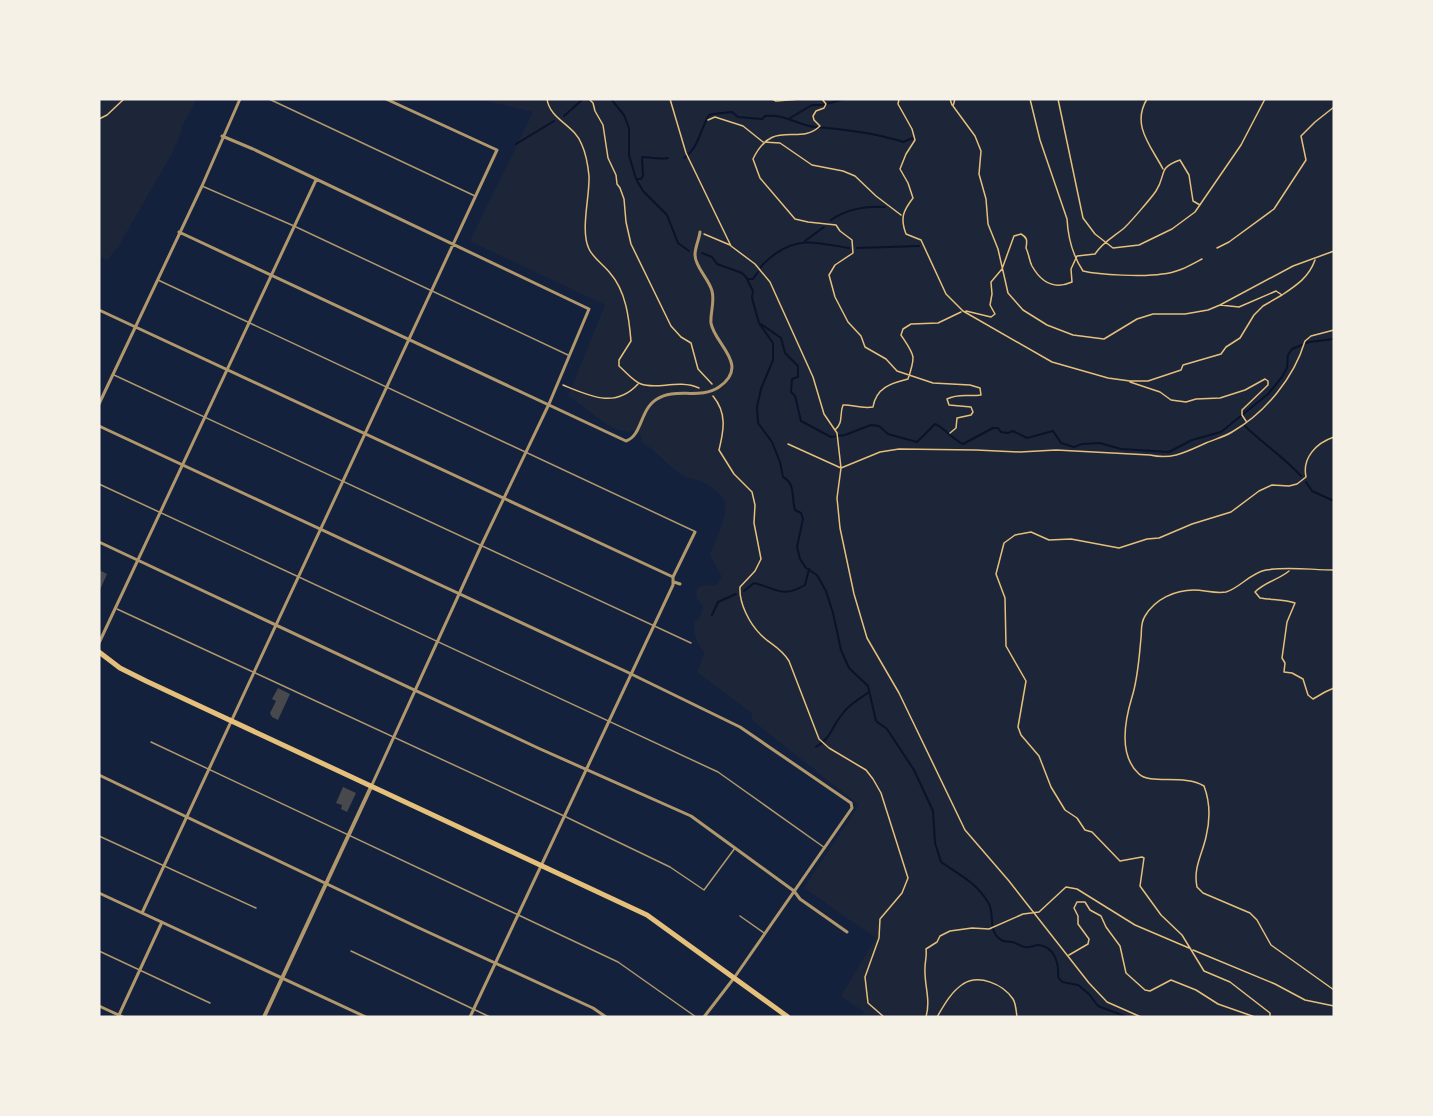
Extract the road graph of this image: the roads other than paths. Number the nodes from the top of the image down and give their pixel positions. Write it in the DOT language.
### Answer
graph roads {
  1 [pos="240,99"];
  2 [pos="269,99"];
  3 [pos="386,99"];
  4 [pos="222,136"];
  5 [pos="316,180"];
  6 [pos="202,186"];
  7 [pos="476,196"];
  8 [pos="294,226"];
  9 [pos="179,232"];
  10 [pos="700,232"];
  11 [pos="454,244"];
  12 [pos="271,275"];
  13 [pos="157,279"];
  14 [pos="432,291"];
  15 [pos="99,310"];
  16 [pos="249,322"];
  17 [pos="136,327"];
  18 [pos="410,339"];
  19 [pos="569,355"];
  20 [pos="227,370"];
  21 [pos="113,375"];
  22 [pos="388,387"];
  23 [pos="99,404"];
  24 [pos="549,404"];
  25 [pos="205,417"];
  26 [pos="99,426"];
  27 [pos="365,435"];
  28 [pos="526,451"];
  29 [pos="183,465"];
  30 [pos="342,481"];
  31 [pos="99,484"];
  32 [pos="504,499"];
  33 [pos="160,512"];
  34 [pos="320,529"];
  35 [pos="695,532"];
  36 [pos="99,542"];
  37 [pos="481,546"];
  38 [pos="139,560"];
  39 [pos="298,576"];
  40 [pos="673,577"];
  41 [pos="674,582"];
  42 [pos="680,584"];
  43 [pos="460,594"];
  44 [pos="116,608"];
  45 [pos="276,625"];
  46 [pos="652,625"];
  47 [pos="437,642"];
  48 [pos="99,643"];
  49 [pos="691,643"];
  50 [pos="99,652"];
  51 [pos="254,672"];
  52 [pos="631,674"];
  53 [pos="415,690"];
  54 [pos="607,721"];
  55 [pos="232,722"];
  56 [pos="394,738"];
  57 [pos="151,742"];
  58 [pos="209,770"];
  59 [pos="586,770"];
  60 [pos="99,775"];
  61 [pos="371,787"];
  62 [pos="564,816"];
  63 [pos="187,817"];
  64 [pos="348,835"];
  65 [pos="99,836"];
  66 [pos="735,847"];
  67 [pos="826,848"];
  68 [pos="163,866"];
  69 [pos="541,866"];
  70 [pos="326,882"];
  71 [pos="795,891"];
  72 [pos="99,893"];
  73 [pos="256,909"];
  74 [pos="142,912"];
  75 [pos="519,915"];
  76 [pos="740,916"];
  77 [pos="162,922"];
  78 [pos="848,932"];
  79 [pos="764,934"];
  80 [pos="99,951"];
  81 [pos="351,951"];
  82 [pos="496,962"];
  83 [pos="139,970"];
  84 [pos="282,978"];
  85 [pos="734,978"];
  86 [pos="210,1003"];
  87 [pos="99,1006"];
  88 [pos="474,1009"];
  89 [pos="119,1015"];
  90 [pos="123,1017"];
  91 [pos="264,1017"];
  92 [pos="366,1017"];
  93 [pos="470,1017"];
  94 [pos="490,1017"];
  95 [pos="606,1017"];
  96 [pos="696,1017"];
  97 [pos="704,1017"];
  98 [pos="788,1017"];
  1 -- 4 [label="street"];
  2 -- 7 [label="lane"];
  3 -- 7 [label="street"];
  4 -- 5 [label="street"];
  4 -- 6 [label="street"];
  5 -- 8 [label="street"];
  5 -- 11 [label="street"];
  6 -- 8 [label="lane"];
  6 -- 9 [label="street"];
  7 -- 11 [label="street"];
  8 -- 12 [label="street"];
  8 -- 14 [label="lane"];
  9 -- 12 [label="street"];
  9 -- 13 [label="street"];
  10 -- 24 [label="street"];
  11 -- 14 [label="street"];
  11 -- 19 [label="street"];
  12 -- 16 [label="street"];
  12 -- 18 [label="street"];
  13 -- 16 [label="lane"];
  13 -- 17 [label="street"];
  14 -- 18 [label="street"];
  14 -- 19 [label="lane"];
  15 -- 17 [label="street"];
  16 -- 20 [label="street"];
  16 -- 22 [label="lane"];
  17 -- 20 [label="street"];
  17 -- 21 [label="street"];
  18 -- 22 [label="street"];
  18 -- 24 [label="street"];
  19 -- 24 [label="street"];
  20 -- 25 [label="street"];
  20 -- 27 [label="street"];
  21 -- 23 [label="street"];
  21 -- 25 [label="lane"];
  22 -- 27 [label="street"];
  22 -- 28 [label="lane"];
  24 -- 28 [label="street"];
  25 -- 29 [label="street"];
  25 -- 30 [label="lane"];
  26 -- 29 [label="street"];
  27 -- 30 [label="street"];
  27 -- 32 [label="street"];
  28 -- 32 [label="street"];
  28 -- 35 [label="lane"];
  29 -- 33 [label="street"];
  29 -- 34 [label="street"];
  30 -- 34 [label="street"];
  30 -- 37 [label="lane"];
  31 -- 33 [label="lane"];
  32 -- 37 [label="street"];
  32 -- 40 [label="street"];
  33 -- 38 [label="street"];
  33 -- 39 [label="lane"];
  34 -- 39 [label="street"];
  34 -- 43 [label="street"];
  35 -- 40 [label="street"];
  36 -- 38 [label="street"];
  37 -- 43 [label="street"];
  37 -- 46 [label="lane"];
  38 -- 44 [label="street"];
  38 -- 45 [label="street"];
  39 -- 45 [label="street"];
  39 -- 47 [label="lane"];
  40 -- 41 [label="street"];
  41 -- 42 [label="street"];
  41 -- 46 [label="street"];
  43 -- 47 [label="street"];
  43 -- 52 [label="street"];
  44 -- 48 [label="street"];
  44 -- 51 [label="lane"];
  45 -- 51 [label="street"];
  45 -- 53 [label="street"];
  46 -- 49 [label="lane"];
  46 -- 52 [label="street"];
  47 -- 53 [label="street"];
  47 -- 54 [label="lane"];
  50 -- 55 [label="main road"];
  51 -- 55 [label="street"];
  51 -- 56 [label="lane"];
  52 -- 54 [label="street"];
  52 -- 67 [label="street"];
  53 -- 56 [label="street"];
  53 -- 59 [label="street"];
  54 -- 59 [label="street"];
  54 -- 67 [label="lane"];
  55 -- 58 [label="street"];
  55 -- 61 [label="main road"];
  56 -- 61 [label="street"];
  56 -- 62 [label="lane"];
  57 -- 58 [label="lane"];
  58 -- 63 [label="street"];
  58 -- 64 [label="lane"];
  59 -- 62 [label="street"];
  59 -- 66 [label="street"];
  60 -- 63 [label="street"];
  61 -- 64 [label="street"];
  61 -- 69 [label="main road"];
  62 -- 66 [label="lane"];
  62 -- 69 [label="street"];
  63 -- 68 [label="street"];
  63 -- 70 [label="street"];
  64 -- 70 [label="street"];
  64 -- 75 [label="lane"];
  65 -- 68 [label="lane"];
  66 -- 71 [label="street"];
  67 -- 71 [label="street"];
  68 -- 73 [label="lane"];
  68 -- 74 [label="street"];
  69 -- 75 [label="street"];
  69 -- 85 [label="main road"];
  70 -- 82 [label="street"];
  70 -- 84 [label="street"];
  71 -- 78 [label="street"];
  71 -- 79 [label="street"];
  72 -- 74 [label="street"];
  74 -- 77 [label="street"];
  75 -- 82 [label="street"];
  75 -- 96 [label="lane"];
  76 -- 79 [label="lane"];
  77 -- 83 [label="street"];
  77 -- 84 [label="street"];
  79 -- 85 [label="street"];
  80 -- 83 [label="lane"];
  81 -- 88 [label="lane"];
  82 -- 88 [label="street"];
  82 -- 95 [label="street"];
  83 -- 86 [label="lane"];
  83 -- 89 [label="street"];
  84 -- 91 [label="street"];
  84 -- 92 [label="street"];
  85 -- 97 [label="street"];
  85 -- 98 [label="main road"];
  87 -- 89 [label="street"];
  88 -- 93 [label="street"];
  88 -- 94 [label="lane"];
  89 -- 90 [label="street"];
}
